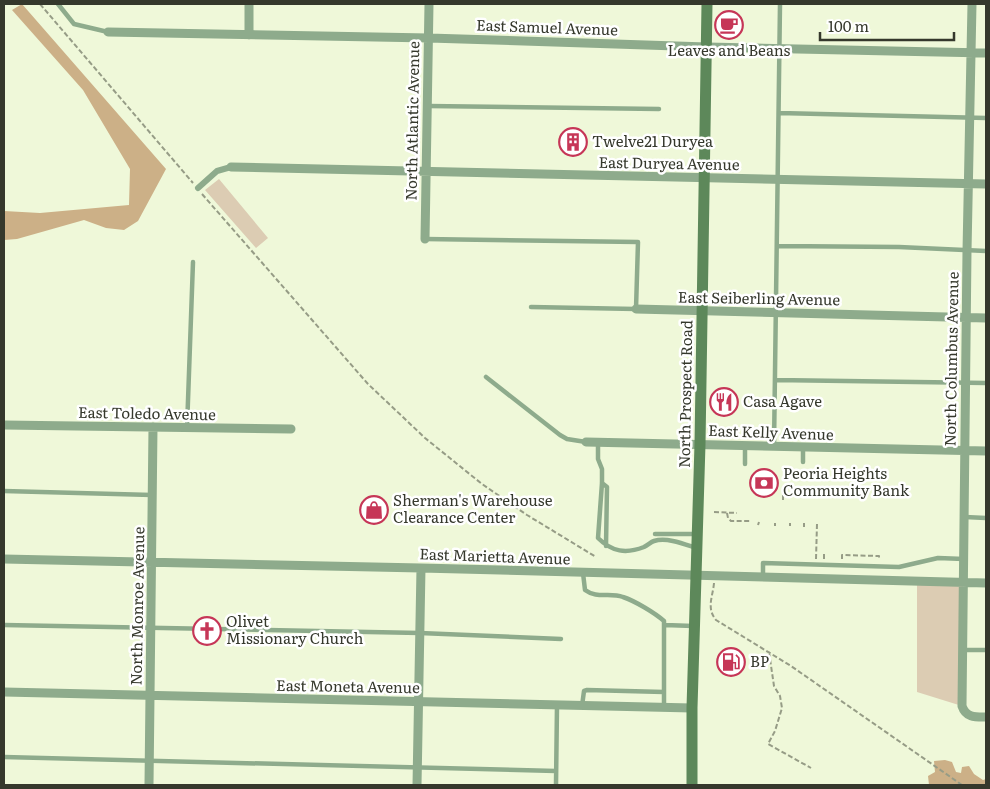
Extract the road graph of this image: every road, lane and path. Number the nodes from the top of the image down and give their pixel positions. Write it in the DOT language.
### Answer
graph roads {
  1 [pos="40,4"];
  2 [pos="58,4"];
  3 [pos="249,4"];
  4 [pos="429,4"];
  5 [pos="707,4"];
  6 [pos="780,4"];
  7 [pos="972,4"];
  8 [pos="108,32"];
  9 [pos="249,35"];
  10 [pos="429,38"];
  11 [pos="707,47"];
  12 [pos="779,48"];
  13 [pos="971,52"];
  14 [pos="986,53"];
  15 [pos="428,106"];
  16 [pos="659,109"];
  17 [pos="780,113"];
  18 [pos="970,117"];
  19 [pos="986,118"];
  20 [pos="231,167"];
  21 [pos="427,172"];
  22 [pos="704,179"];
  23 [pos="777,180"];
  24 [pos="969,184"];
  25 [pos="986,184"];
  26 [pos="198,188"];
  27 [pos="425,239"];
  28 [pos="776,246"];
  29 [pos="967,251"];
  30 [pos="986,251"];
  31 [pos="193,262"];
  32 [pos="531,307"];
  33 [pos="636,309"];
  34 [pos="702,311"];
  35 [pos="776,313"];
  36 [pos="967,318"];
  37 [pos="986,318"];
  38 [pos="486,377"];
  39 [pos="775,380"];
  40 [pos="966,382"];
  41 [pos="986,383"];
  42 [pos="4,426"];
  43 [pos="153,427"];
  44 [pos="187,428"];
  45 [pos="291,429"];
  46 [pos="586,442"];
  47 [pos="598,442"];
  48 [pos="700,444"];
  49 [pos="745,446"];
  50 [pos="774,447"];
  51 [pos="803,448"];
  52 [pos="965,451"];
  53 [pos="986,451"];
  54 [pos="802,462"];
  55 [pos="745,464"];
  56 [pos="602,484"];
  57 [pos="4,490"];
  58 [pos="783,493"];
  59 [pos="153,495"];
  60 [pos="783,500"];
  61 [pos="714,512"];
  62 [pos="727,512"];
  63 [pos="737,513"];
  64 [pos="964,517"];
  65 [pos="986,518"];
  66 [pos="751,521"];
  67 [pos="817,524"];
  68 [pos="655,534"];
  69 [pos="698,534"];
  70 [pos="606,546"];
  71 [pos="697,549"];
  72 [pos="824,554"];
  73 [pos="596,557"];
  74 [pos="4,559"];
  75 [pos="842,559"];
  76 [pos="964,559"];
  77 [pos="152,562"];
  78 [pos="879,563"];
  79 [pos="421,568"];
  80 [pos="583,573"];
  81 [pos="696,576"];
  82 [pos="763,578"];
  83 [pos="964,583"];
  84 [pos="986,583"];
  85 [pos="714,586"];
  86 [pos="4,625"];
  87 [pos="664,625"];
  88 [pos="695,626"];
  89 [pos="151,628"];
  90 [pos="420,633"];
  91 [pos="561,639"];
  92 [pos="963,650"];
  93 [pos="986,650"];
  94 [pos="769,652"];
  95 [pos="4,692"];
  96 [pos="664,692"];
  97 [pos="150,696"];
  98 [pos="419,702"];
  99 [pos="557,705"];
  100 [pos="582,706"];
  101 [pos="664,707"];
  102 [pos="692,708"];
  103 [pos="986,717"];
  104 [pos="4,757"];
  105 [pos="150,760"];
  106 [pos="417,767"];
  107 [pos="811,768"];
  108 [pos="556,770"];
  109 [pos="149,785"];
  110 [pos="417,785"];
  111 [pos="556,785"];
  112 [pos="692,785"];
  113 [pos="962,785"];
  1 -- 26 [label="path"];
  2 -- 8 [label="lane"];
  3 -- 9 [label="street"];
  4 -- 10 [label="street, North Atlantic Avenue"];
  5 -- 11 [label="main road, North Prospect Road"];
  6 -- 12 [label="lane"];
  7 -- 13 [label="street, North Columbus Avenue"];
  8 -- 9 [label="street, East Samuel Avenue"];
  9 -- 10 [label="street, East Samuel Avenue"];
  10 -- 11 [label="street, East Samuel Avenue"];
  10 -- 15 [label="street, North Atlantic Avenue"];
  11 -- 12 [label="street, East Samuel Avenue"];
  11 -- 22 [label="main road, North Prospect Road"];
  12 -- 13 [label="street, East Samuel Avenue"];
  12 -- 17 [label="lane"];
  13 -- 14 [label="street, East Samuel Avenue"];
  13 -- 18 [label="street, North Columbus Avenue"];
  15 -- 16 [label="lane"];
  15 -- 21 [label="street, North Atlantic Avenue"];
  17 -- 18 [label="lane"];
  17 -- 23 [label="lane"];
  18 -- 19 [label="lane"];
  18 -- 24 [label="street, North Columbus Avenue"];
  20 -- 21 [label="street, East Duryea Avenue"];
  20 -- 26 [label="street"];
  21 -- 22 [label="street, East Duryea Avenue"];
  21 -- 27 [label="street, North Atlantic Avenue"];
  22 -- 23 [label="street, East Duryea Avenue"];
  22 -- 34 [label="main road, North Prospect Road"];
  23 -- 24 [label="street, East Duryea Avenue"];
  23 -- 28 [label="lane"];
  24 -- 25 [label="street, East Duryea Avenue"];
  24 -- 29 [label="street, North Columbus Avenue"];
  26 -- 73 [label="path"];
  27 -- 33 [label="lane"];
  28 -- 29 [label="lane"];
  28 -- 35 [label="lane"];
  29 -- 30 [label="lane"];
  29 -- 36 [label="street, North Columbus Avenue"];
  31 -- 44 [label="lane"];
  32 -- 33 [label="lane, East Seiberling Avenue"];
  33 -- 34 [label="street, East Seiberling Avenue"];
  34 -- 35 [label="street, East Seiberling Avenue"];
  34 -- 48 [label="main road, North Prospect Road"];
  35 -- 36 [label="street, East Seiberling Avenue"];
  35 -- 39 [label="lane"];
  36 -- 37 [label="street, East Seiberling Avenue"];
  36 -- 40 [label="street, North Columbus Avenue"];
  38 -- 46 [label="lane, East Kelly Avenue"];
  39 -- 40 [label="lane"];
  39 -- 50 [label="lane"];
  40 -- 41 [label="lane"];
  40 -- 52 [label="street, North Columbus Avenue"];
  42 -- 43 [label="street, East Toledo Avenue"];
  43 -- 44 [label="street, East Toledo Avenue"];
  43 -- 59 [label="street, North Monroe Avenue"];
  44 -- 45 [label="street, East Toledo Avenue"];
  46 -- 47 [label="street, East Kelly Avenue"];
  47 -- 48 [label="street, East Kelly Avenue"];
  47 -- 56 [label="lane"];
  48 -- 49 [label="street, East Kelly Avenue"];
  48 -- 69 [label="main road, North Prospect Road"];
  49 -- 50 [label="street, East Kelly Avenue"];
  49 -- 55 [label="lane"];
  50 -- 51 [label="street, East Kelly Avenue"];
  51 -- 52 [label="street, East Kelly Avenue"];
  51 -- 54 [label="lane"];
  52 -- 53 [label="street, East Kelly Avenue"];
  52 -- 64 [label="street, North Columbus Avenue"];
  56 -- 70 [label="lane"];
  56 -- 70 [label="lane"];
  57 -- 59 [label="lane"];
  58 -- 60 [label="path"];
  59 -- 77 [label="street, North Monroe Avenue"];
  61 -- 62 [label="path"];
  62 -- 63 [label="path"];
  62 -- 66 [label="path"];
  64 -- 65 [label="lane"];
  64 -- 76 [label="street, North Columbus Avenue"];
  67 -- 72 [label="path"];
  68 -- 69 [label="lane"];
  69 -- 71 [label="main road, North Prospect Road"];
  70 -- 71 [label="lane"];
  71 -- 81 [label="main road, North Prospect Road"];
  74 -- 77 [label="street, East Marietta Avenue"];
  75 -- 78 [label="path"];
  76 -- 82 [label="lane"];
  76 -- 83 [label="street, North Columbus Avenue"];
  77 -- 79 [label="street, East Marietta Avenue"];
  77 -- 89 [label="street, North Monroe Avenue"];
  79 -- 80 [label="street, East Marietta Avenue"];
  79 -- 90 [label="street"];
  80 -- 81 [label="street, East Marietta Avenue"];
  80 -- 87 [label="lane"];
  81 -- 82 [label="street, East Marietta Avenue"];
  81 -- 88 [label="main road, North Prospect Road"];
  82 -- 83 [label="street, East Marietta Avenue"];
  83 -- 84 [label="street, East Marietta Avenue"];
  83 -- 92 [label="street, North Columbus Avenue"];
  85 -- 94 [label="path"];
  86 -- 89 [label="lane"];
  87 -- 88 [label="lane"];
  87 -- 96 [label="lane"];
  88 -- 102 [label="main road, North Prospect Road"];
  89 -- 90 [label="lane"];
  89 -- 97 [label="street, North Monroe Avenue"];
  90 -- 91 [label="lane"];
  90 -- 98 [label="street"];
  92 -- 93 [label="lane"];
  92 -- 103 [label="street, North Columbus Avenue"];
  94 -- 107 [label="path"];
  94 -- 113 [label="path"];
  95 -- 97 [label="street, East Moneta Avenue"];
  96 -- 100 [label="lane"];
  96 -- 101 [label="lane"];
  97 -- 98 [label="street, East Moneta Avenue"];
  97 -- 105 [label="street, North Monroe Avenue"];
  98 -- 99 [label="street, East Moneta Avenue"];
  98 -- 106 [label="street"];
  99 -- 100 [label="street, East Moneta Avenue"];
  99 -- 108 [label="lane"];
  100 -- 101 [label="street, East Moneta Avenue"];
  101 -- 102 [label="street, East Moneta Avenue"];
  102 -- 112 [label="main road, North Prospect Road"];
  104 -- 105 [label="lane"];
  105 -- 106 [label="lane"];
  105 -- 109 [label="street, North Monroe Avenue"];
  106 -- 108 [label="lane"];
  106 -- 110 [label="street"];
  108 -- 111 [label="lane"];
}
